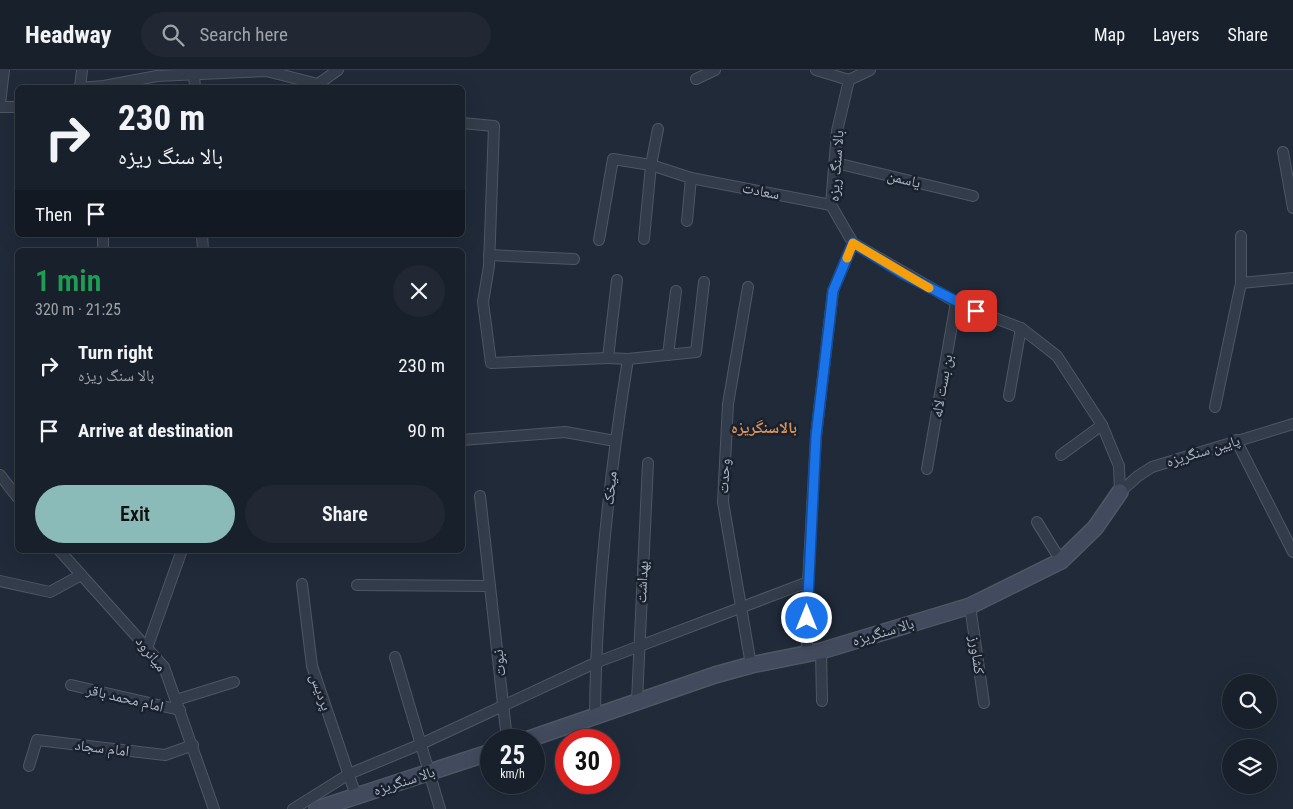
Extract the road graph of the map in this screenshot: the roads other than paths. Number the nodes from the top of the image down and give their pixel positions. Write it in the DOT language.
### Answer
graph roads {
  1 [pos="4,70"];
  2 [pos="82,70"];
  3 [pos="338,70"];
  4 [pos="715,70"];
  5 [pos="816,70"];
  6 [pos="870,70"];
  7 [pos="194,75"];
  8 [pos="696,79"];
  9 [pos="849,80"];
  10 [pos="79,85"];
  11 [pos="114,85"];
  12 [pos="195,85"];
  13 [pos="0,105"];
  14 [pos="15,107"];
  15 [pos="465,123"];
  16 [pos="658,129"];
  17 [pos="1283,152"];
  18 [pos="836,163"];
  19 [pos="651,165"];
  20 [pos="692,178"];
  21 [pos="973,196"];
  22 [pos="831,205"];
  23 [pos="1293,208"];
  24 [pos="687,221"];
  25 [pos="1241,236"];
  26 [pos="644,239"];
  27 [pos="599,240"];
  28 [pos="853,243"];
  29 [pos="489,255"];
  30 [pos="574,258"];
  31 [pos="1293,278"];
  32 [pos="616,280"];
  33 [pos="704,282"];
  34 [pos="1241,283"];
  35 [pos="748,287"];
  36 [pos="676,291"];
  37 [pos="956,302"];
  38 [pos="1021,328"];
  39 [pos="668,355"];
  40 [pos="608,358"];
  41 [pos="628,359"];
  42 [pos="1009,396"];
  43 [pos="1215,407"];
  44 [pos="1102,424"];
  45 [pos="1293,424"];
  46 [pos="465,440"];
  47 [pos="1236,440"];
  48 [pos="615,441"];
  49 [pos="1061,455"];
  50 [pos="648,463"];
  51 [pos="927,469"];
  52 [pos="0,475"];
  53 [pos="1120,492"];
  54 [pos="15,494"];
  55 [pos="480,496"];
  56 [pos="1037,522"];
  57 [pos="1293,552"];
  58 [pos="63,553"];
  59 [pos="181,553"];
  60 [pos="1061,560"];
  61 [pos="81,575"];
  62 [pos="0,581"];
  63 [pos="808,582"];
  64 [pos="302,584"];
  65 [pos="358,585"];
  66 [pos="490,586"];
  67 [pos="970,606"];
  68 [pos="742,607"];
  69 [pos="640,646"];
  70 [pos="148,648"];
  71 [pos="814,653"];
  72 [pos="395,657"];
  73 [pos="595,663"];
  74 [pos="751,665"];
  75 [pos="234,682"];
  76 [pos="70,685"];
  77 [pos="637,701"];
  78 [pos="822,701"];
  79 [pos="984,703"];
  80 [pos="178,705"];
  81 [pos="503,707"];
  82 [pos="594,716"];
  83 [pos="506,729"];
  84 [pos="545,733"];
  85 [pos="421,744"];
  86 [pos="193,746"];
  87 [pos="480,756"];
  88 [pos="29,766"];
  89 [pos="429,773"];
  90 [pos="349,774"];
  91 [pos="356,796"];
  92 [pos="214,809"];
  93 [pos="293,809"];
  94 [pos="319,809"];
  95 [pos="440,809"];
  1 -- 13 [label="street"];
  2 -- 10 [label="street"];
  3 -- 7 [label="street"];
  4 -- 8 [label="street"];
  5 -- 9 [label="street"];
  6 -- 9 [label="street"];
  7 -- 11 [label="street"];
  7 -- 12 [label="street"];
  9 -- 18 [label="street, بالا سنگ ریزه"];
  13 -- 14 [label="street"];
  15 -- 29 [label="street"];
  16 -- 19 [label="street"];
  17 -- 23 [label="street"];
  18 -- 21 [label="street, یاسمن"];
  18 -- 22 [label="street, بالا سنگ ریزه"];
  19 -- 20 [label="street, سعادت"];
  19 -- 26 [label="street"];
  19 -- 27 [label="street, سعادت"];
  20 -- 22 [label="street, سعادت"];
  20 -- 24 [label="street"];
  22 -- 28 [label="street, بالا سنگ ریزه"];
  25 -- 34 [label="street"];
  28 -- 37 [label="street"];
  28 -- 63 [label="street"];
  29 -- 30 [label="street"];
  29 -- 40 [label="street"];
  31 -- 34 [label="street"];
  32 -- 40 [label="street"];
  33 -- 39 [label="street"];
  34 -- 43 [label="street"];
  35 -- 68 [label="street, وحدت"];
  36 -- 39 [label="street"];
  37 -- 38 [label="street"];
  37 -- 51 [label="street, بن بست لاله"];
  38 -- 42 [label="street"];
  38 -- 44 [label="street"];
  39 -- 41 [label="street"];
  40 -- 41 [label="street"];
  41 -- 48 [label="street, میخک"];
  44 -- 49 [label="street"];
  44 -- 53 [label="street"];
  45 -- 47 [label="street, پایین سنگریزه"];
  46 -- 48 [label="street"];
  47 -- 53 [label="street, پایین سنگریزه"];
  47 -- 57 [label="street"];
  48 -- 73 [label="street, میخک"];
  50 -- 69 [label="street, بهداشت"];
  52 -- 54 [label="street"];
  53 -- 60 [label="street, بالا سنگریزه"];
  55 -- 66 [label="street, نبوت"];
  56 -- 60 [label="street"];
  58 -- 61 [label="street, میانرود"];
  59 -- 70 [label="street"];
  60 -- 67 [label="street, بالا سنگریزه"];
  61 -- 62 [label="street"];
  61 -- 70 [label="street, میانرود"];
  63 -- 68 [label="street"];
  63 -- 71 [label="street"];
  64 -- 90 [label="street, پردیس"];
  65 -- 66 [label="street"];
  66 -- 81 [label="street, نبوت"];
  67 -- 71 [label="street, بالا سنگریزه"];
  67 -- 79 [label="street, کشاورز"];
  68 -- 69 [label="street"];
  68 -- 74 [label="street, وحدت"];
  69 -- 73 [label="street"];
  69 -- 77 [label="street, بهداشت"];
  70 -- 80 [label="street, میانرود"];
  71 -- 74 [label="street, بالا سنگریزه"];
  71 -- 78 [label="street"];
  72 -- 85 [label="street"];
  73 -- 81 [label="street"];
  73 -- 82 [label="street, میخک"];
  74 -- 77 [label="street, بالا سنگریزه"];
  75 -- 80 [label="street"];
  76 -- 80 [label="street, امام محمد باقر"];
  77 -- 82 [label="street, بالا سنگریزه"];
  80 -- 86 [label="street, میانرود"];
  81 -- 83 [label="street, نبوت"];
  81 -- 85 [label="street"];
  82 -- 84 [label="street, بالا سنگریزه"];
  85 -- 89 [label="street"];
  85 -- 90 [label="street"];
  86 -- 88 [label="street, امام سجاد"];
  86 -- 92 [label="street, میانرود"];
  87 -- 89 [label="street, بالا سنگریزه"];
  89 -- 91 [label="street, بالا سنگریزه"];
  89 -- 95 [label="street"];
  90 -- 91 [label="street, پردیس"];
  90 -- 93 [label="street"];
  91 -- 94 [label="street, بالا سنگریزه"];
}
